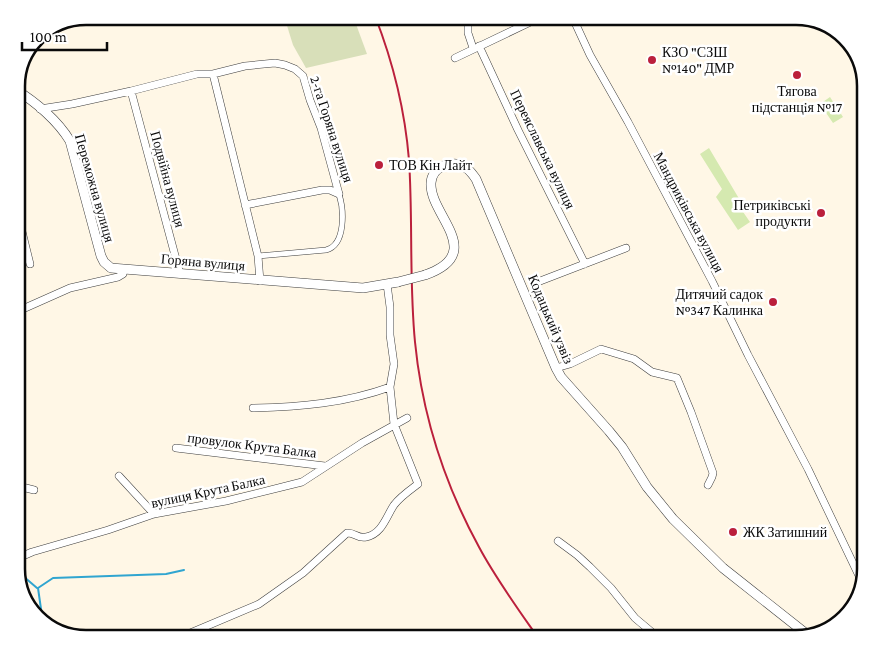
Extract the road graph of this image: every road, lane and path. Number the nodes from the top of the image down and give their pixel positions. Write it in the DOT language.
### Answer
graph roads {
  1 [pos="468,25"];
  2 [pos="524,25"];
  3 [pos="576,25"];
  4 [pos="476,47"];
  5 [pos="455,58"];
  6 [pos="213,74"];
  7 [pos="131,91"];
  8 [pos="25,97"];
  9 [pos="40,108"];
  10 [pos="339,194"];
  11 [pos="245,205"];
  12 [pos="25,244"];
  13 [pos="626,248"];
  14 [pos="258,256"];
  15 [pos="30,264"];
  16 [pos="585,264"];
  17 [pos="124,270"];
  18 [pos="180,274"];
  19 [pos="260,281"];
  20 [pos="398,282"];
  21 [pos="535,283"];
  22 [pos="387,284"];
  23 [pos="25,308"];
  24 [pos="556,368"];
  25 [pos="390,387"];
  26 [pos="253,408"];
  27 [pos="407,418"];
  28 [pos="394,424"];
  29 [pos="176,448"];
  30 [pos="325,466"];
  31 [pos="119,476"];
  32 [pos="708,485"];
  33 [pos="25,488"];
  34 [pos="34,490"];
  35 [pos="154,514"];
  36 [pos="558,542"];
  37 [pos="25,555"];
  38 [pos="857,571"];
  39 [pos="801,629"];
  40 [pos="197,630"];
  41 [pos="649,630"];
  1 -- 4 [label="street, Переяславська вулиця"];
  2 -- 4 [label="street"];
  3 -- 38 [label="street, Мандриківська вулиця"];
  4 -- 5 [label="street"];
  4 -- 16 [label="street, Переяславська вулиця"];
  6 -- 7 [label="street, 2-га Горяна вулиця"];
  6 -- 10 [label="street, 2-га Горяна вулиця"];
  6 -- 11 [label="street"];
  7 -- 9 [label="street, 2-га Горяна вулиця"];
  7 -- 18 [label="street, Подвійна вулиця"];
  8 -- 9 [label="street, Переможна вулиця"];
  9 -- 17 [label="street, Переможна вулиця"];
  10 -- 11 [label="street, 2-га Горяна вулиця"];
  10 -- 14 [label="street, 2-га Горяна вулиця"];
  11 -- 14 [label="street"];
  12 -- 15 [label="street"];
  13 -- 16 [label="street"];
  14 -- 19 [label="street"];
  16 -- 21 [label="street"];
  17 -- 18 [label="street, Горяна вулиця"];
  17 -- 23 [label="street"];
  18 -- 19 [label="street, Горяна вулиця"];
  19 -- 22 [label="street, Горяна вулиця"];
  20 -- 22 [label="street, Горяна вулиця"];
  20 -- 24 [label="street, Кодацький узвіз, bridge"];
  22 -- 25 [label="street"];
  24 -- 32 [label="street"];
  24 -- 39 [label="street, Кодацький узвіз"];
  25 -- 26 [label="street"];
  25 -- 28 [label="street"];
  27 -- 28 [label="street, вулиця Крута Балка"];
  28 -- 30 [label="street, вулиця Крута Балка"];
  28 -- 40 [label="street"];
  29 -- 30 [label="street, провулок Крута Балка"];
  30 -- 35 [label="street, вулиця Крута Балка"];
  31 -- 35 [label="street"];
  33 -- 34 [label="street"];
  35 -- 37 [label="street, вулиця Крута Балка"];
  36 -- 41 [label="street"];
}
